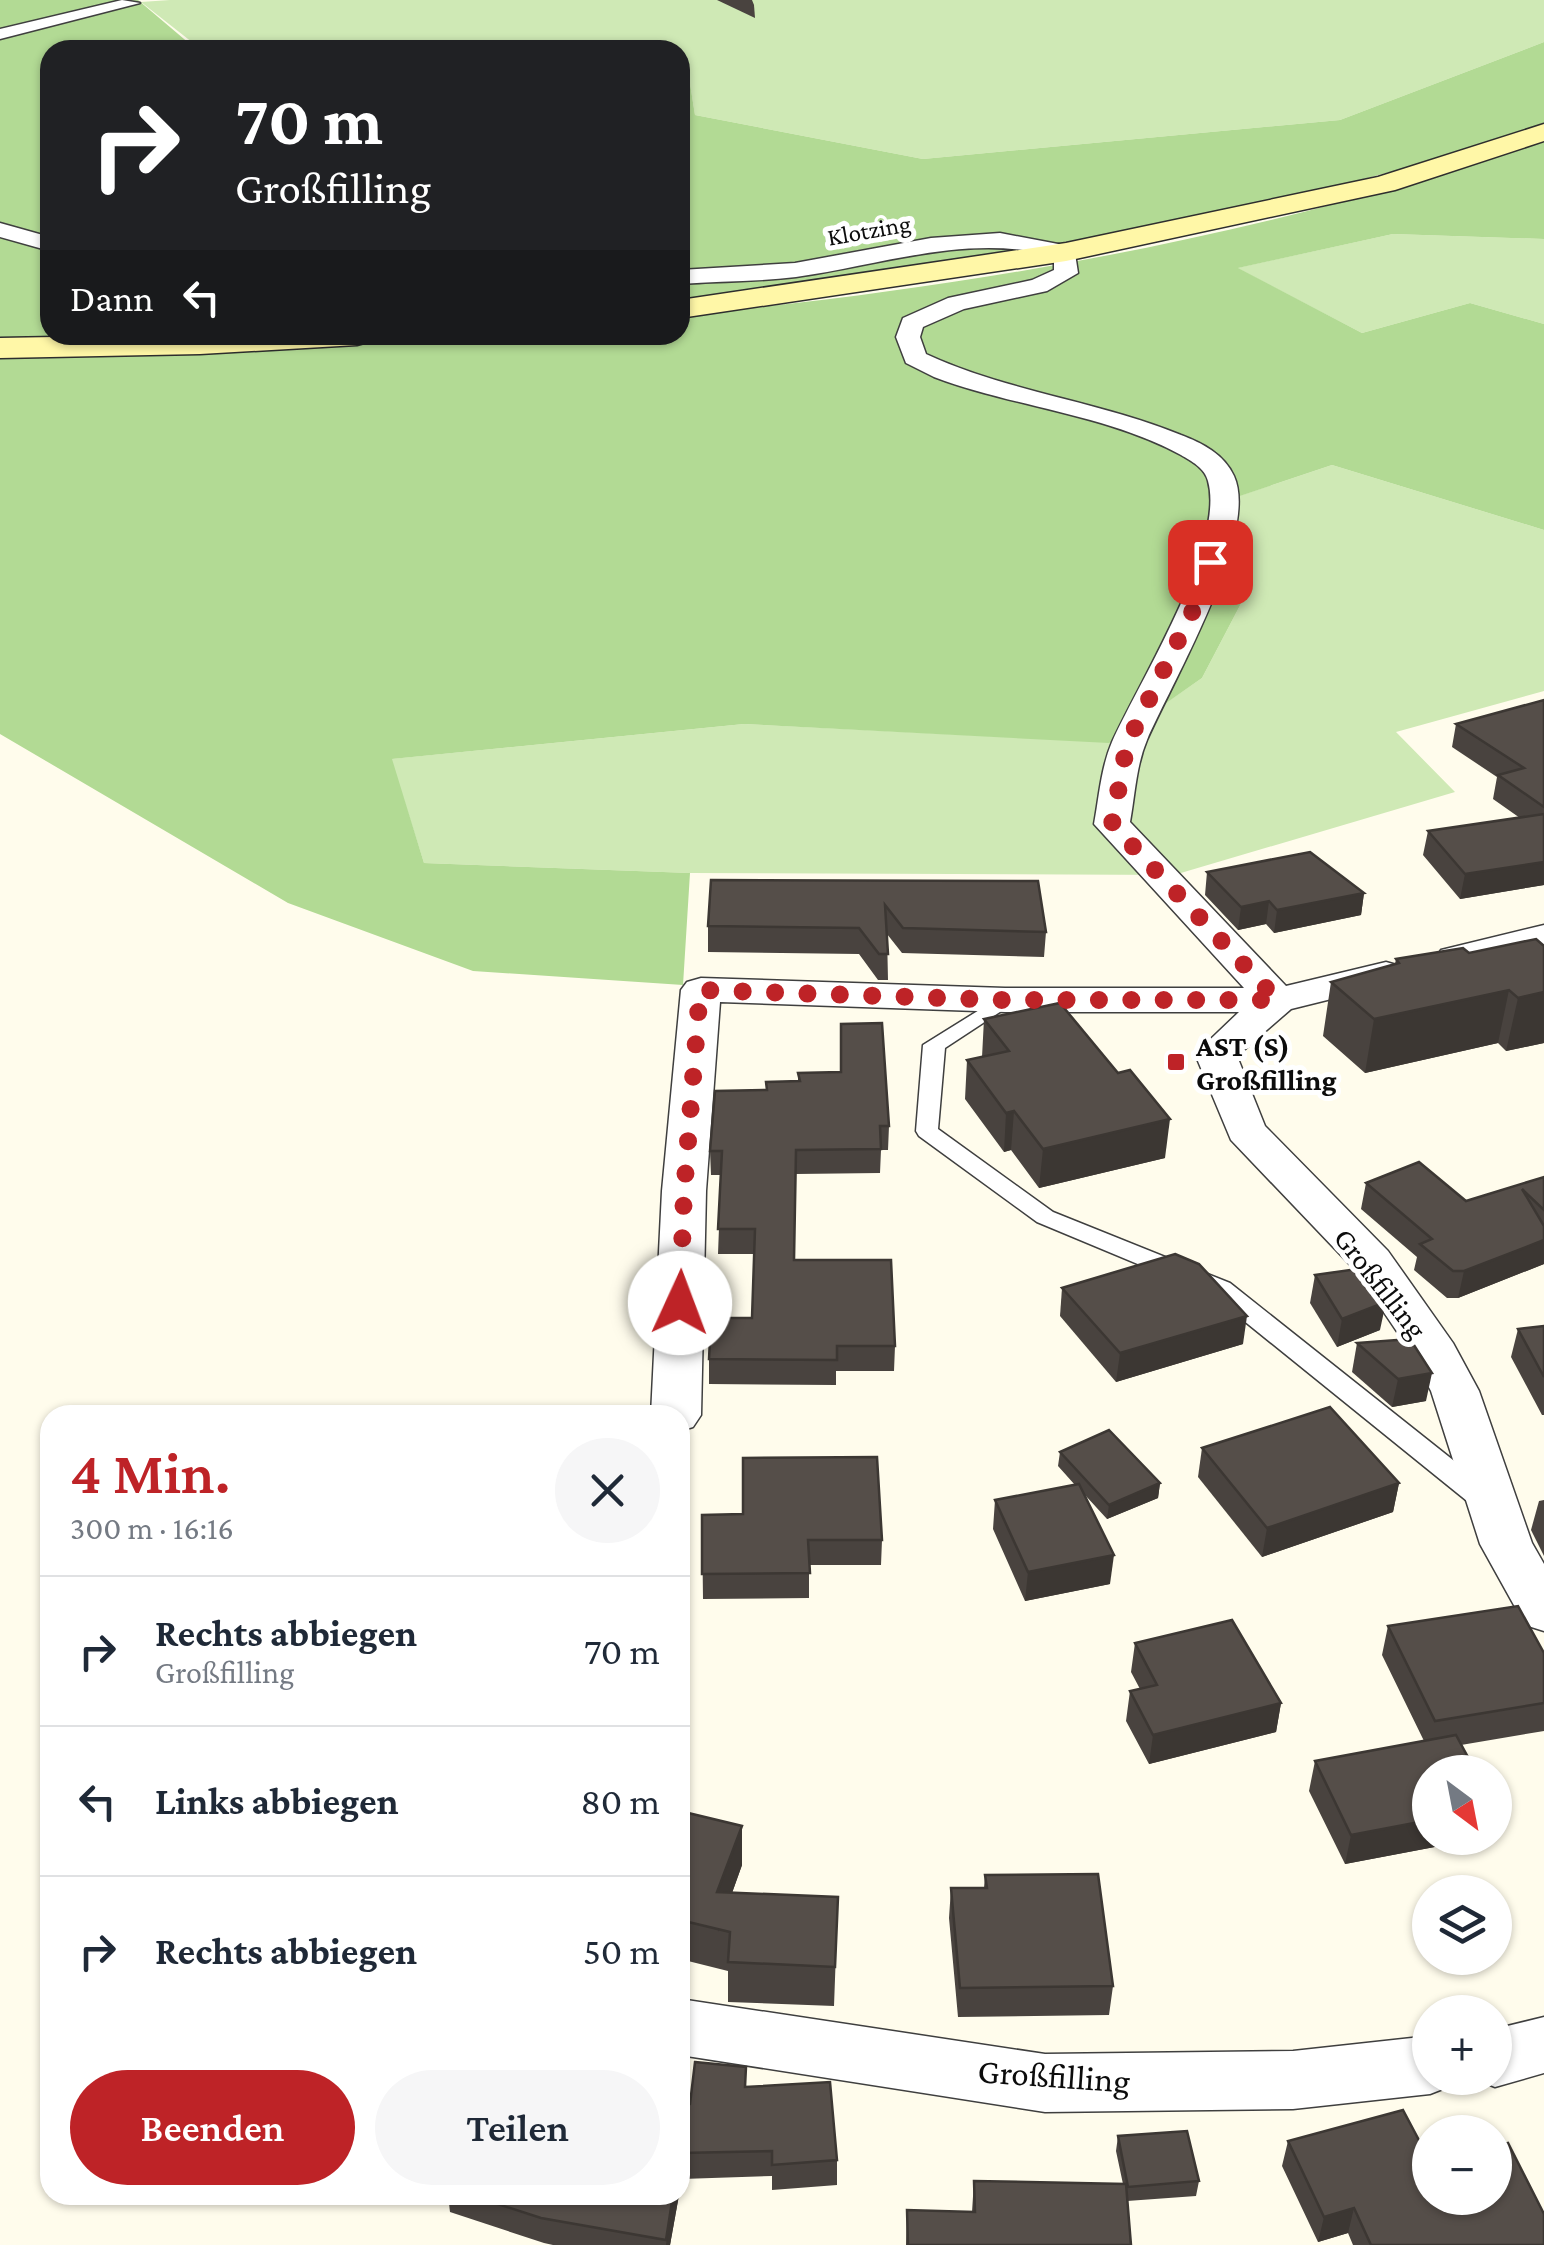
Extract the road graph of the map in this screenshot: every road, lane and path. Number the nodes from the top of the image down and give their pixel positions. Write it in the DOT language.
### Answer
graph roads {
  1 [pos="156,1"];
  2 [pos="127,2"];
  3 [pos="0,34"];
  4 [pos="1544,132"];
  5 [pos="0,230"];
  6 [pos="40,241"];
  7 [pos="1066,252"];
  8 [pos="690,276"];
  9 [pos="690,308"];
  10 [pos="150,345"];
  11 [pos="0,348"];
  12 [pos="1544,936"];
  13 [pos="1005,1000"];
  14 [pos="1277,1000"];
  15 [pos="676,1405"];
  16 [pos="1494,1508"];
  17 [pos="1544,1610"];
  18 [pos="690,2029"];
  19 [pos="1544,2046"];
  20 [pos="1512,2054"];
  21 [pos="1412,2067"];
  1 -- 2 [label="street"];
  2 -- 3 [label="street"];
  4 -- 7 [label="main road"];
  5 -- 6 [label="street"];
  7 -- 8 [label="street, Klotzing"];
  7 -- 9 [label="main road"];
  7 -- 14 [label="street"];
  10 -- 11 [label="main road"];
  12 -- 14 [label="street, Großfilling"];
  13 -- 14 [label="street, Großfilling"];
  13 -- 15 [label="street, Großfilling"];
  13 -- 16 [label="lane"];
  14 -- 16 [label="street, Großfilling"];
  16 -- 17 [label="street, Großfilling"];
  18 -- 21 [label="street, Großfilling"];
  19 -- 20 [label="street"];
}
